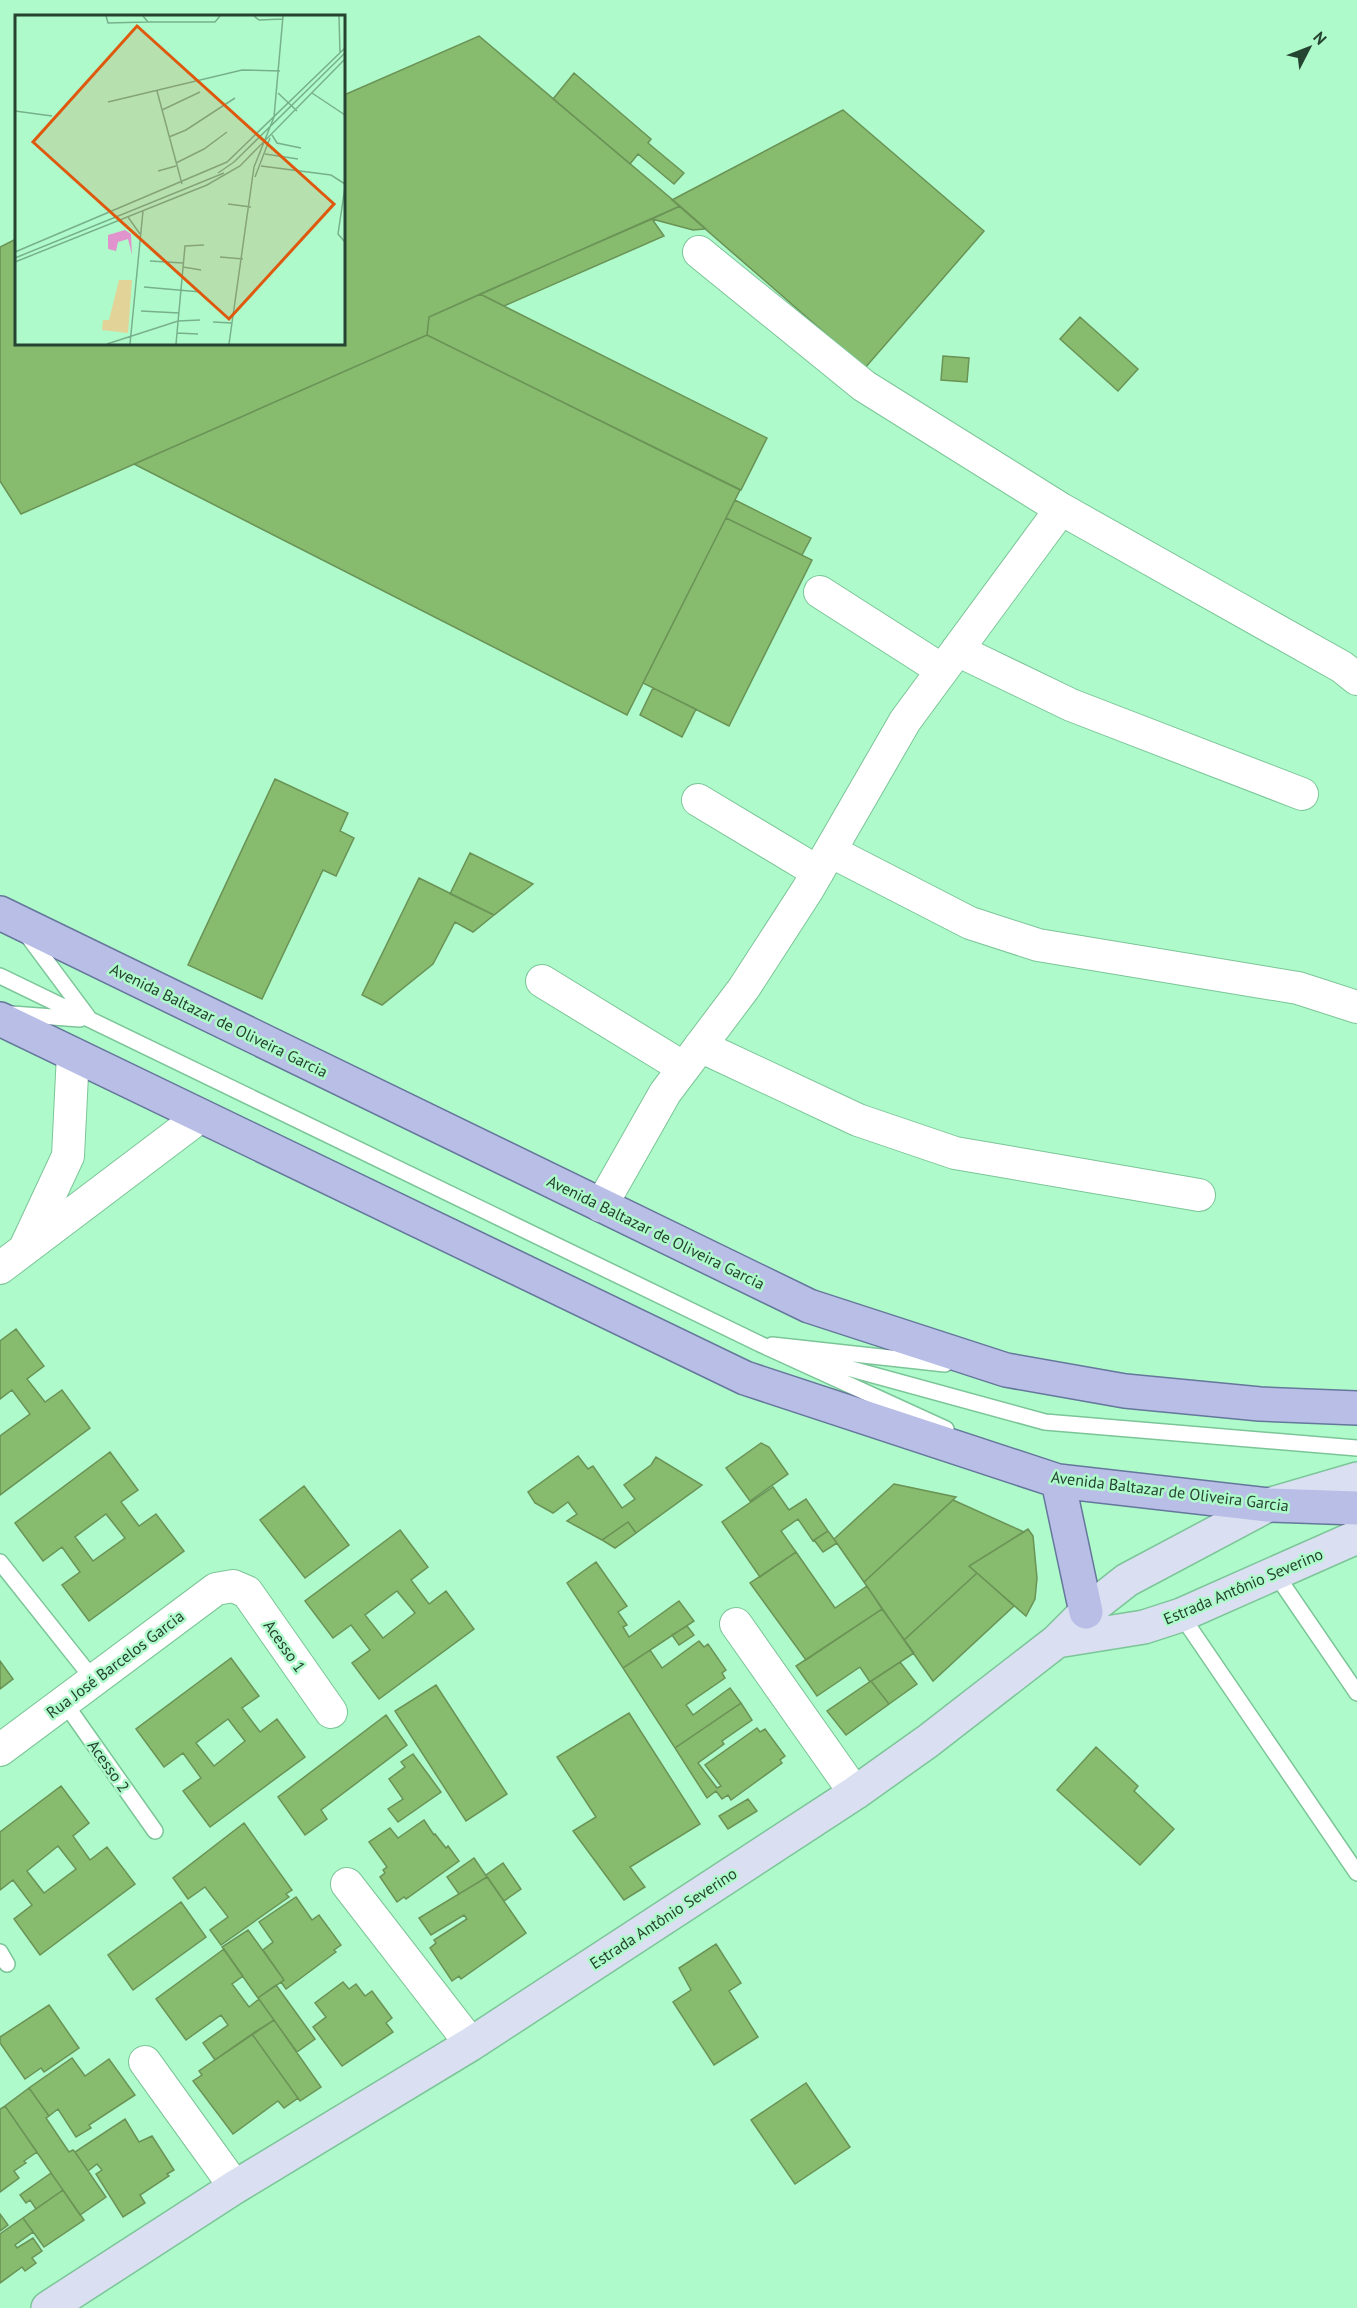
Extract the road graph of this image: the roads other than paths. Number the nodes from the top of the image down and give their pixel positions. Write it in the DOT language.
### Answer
graph roads {
  1 [pos="699,252"];
  2 [pos="1061,509"];
  3 [pos="820,592"];
  4 [pos="950,660"];
  5 [pos="1357,679"];
  6 [pos="1302,794"];
  7 [pos="698,800"];
  8 [pos="824,861"];
  9 [pos="9,917"];
  10 [pos="0,976"];
  11 [pos="542,981"];
  12 [pos="1357,1007"];
  13 [pos="0,1013"];
  14 [pos="0,1018"];
  15 [pos="89,1020"];
  16 [pos="73,1054"];
  17 [pos="692,1057"];
  18 [pos="201,1116"];
  19 [pos="1199,1195"];
  20 [pos="601,1206"];
  21 [pos="12,1259"];
  22 [pos="760,1344"];
  23 [pos="1006,1370"];
  24 [pos="1357,1408"];
  25 [pos="1357,1448"];
  26 [pos="1357,1479"];
  27 [pos="1058,1481"];
  28 [pos="1268,1505"];
  29 [pos="1357,1508"];
  30 [pos="1357,1537"];
  31 [pos="0,1562"];
  32 [pos="1275,1573"];
  33 [pos="233,1586"];
  34 [pos="1086,1612"];
  35 [pos="1181,1615"];
  36 [pos="736,1624"];
  37 [pos="1057,1641"];
  38 [pos="93,1680"];
  39 [pos="1357,1693"];
  40 [pos="64,1702"];
  41 [pos="331,1712"];
  42 [pos="0,1750"];
  43 [pos="855,1793"];
  44 [pos="155,1831"];
  45 [pos="1357,1874"];
  46 [pos="347,1884"];
  47 [pos="471,2044"];
  48 [pos="145,2062"];
  49 [pos="235,2187"];
  50 [pos="48,2308"];
  1 -- 2 [label="street"];
  2 -- 4 [label="street"];
  2 -- 5 [label="street"];
  3 -- 4 [label="street"];
  4 -- 6 [label="street"];
  4 -- 8 [label="street"];
  7 -- 8 [label="street"];
  8 -- 12 [label="street"];
  8 -- 17 [label="street"];
  9 -- 15 [label="lane"];
  9 -- 20 [label="main road, Avenida Baltazar de Oliveira Garcia"];
  10 -- 15 [label="lane"];
  11 -- 17 [label="street"];
  13 -- 15 [label="lane"];
  14 -- 16 [label="main road, Avenida Baltazar de Oliveira Garcia"];
  15 -- 22 [label="lane"];
  16 -- 18 [label="main road, Avenida Baltazar de Oliveira Garcia"];
  16 -- 21 [label="street"];
  17 -- 19 [label="street"];
  17 -- 20 [label="street"];
  18 -- 21 [label="street"];
  18 -- 27 [label="main road, Avenida Baltazar de Oliveira Garcia"];
  20 -- 23 [label="main road, Avenida Baltazar de Oliveira Garcia"];
  22 -- 23 [label="lane"];
  22 -- 25 [label="lane"];
  22 -- 27 [label="lane"];
  23 -- 24 [label="main road, Avenida Baltazar de Oliveira Garcia"];
  26 -- 28 [label="main road, Estrada Antônio Severino"];
  27 -- 28 [label="main road, Avenida Baltazar de Oliveira Garcia"];
  27 -- 34 [label="main road"];
  28 -- 29 [label="main road, Avenida Baltazar de Oliveira Garcia"];
  28 -- 34 [label="main road, Estrada Antônio Severino"];
  30 -- 32 [label="main road, Estrada Antônio Severino"];
  31 -- 38 [label="lane"];
  32 -- 35 [label="main road, Estrada Antônio Severino"];
  32 -- 39 [label="lane"];
  33 -- 38 [label="street, Rua José Barcelos Garcia"];
  33 -- 41 [label="street, Acesso 1"];
  34 -- 37 [label="main road, Estrada Antônio Severino"];
  35 -- 37 [label="main road, Estrada Antônio Severino"];
  35 -- 45 [label="lane"];
  36 -- 43 [label="street"];
  37 -- 43 [label="main road, Estrada Antônio Severino"];
  38 -- 40 [label="street, Rua José Barcelos Garcia"];
  40 -- 42 [label="street, Rua José Barcelos Garcia"];
  40 -- 44 [label="lane, Acesso 2"];
  43 -- 47 [label="main road, Estrada Antônio Severino"];
  46 -- 47 [label="street"];
  47 -- 49 [label="main road, Estrada Antônio Severino"];
  48 -- 49 [label="street"];
  49 -- 50 [label="main road, Estrada Antônio Severino"];
}
